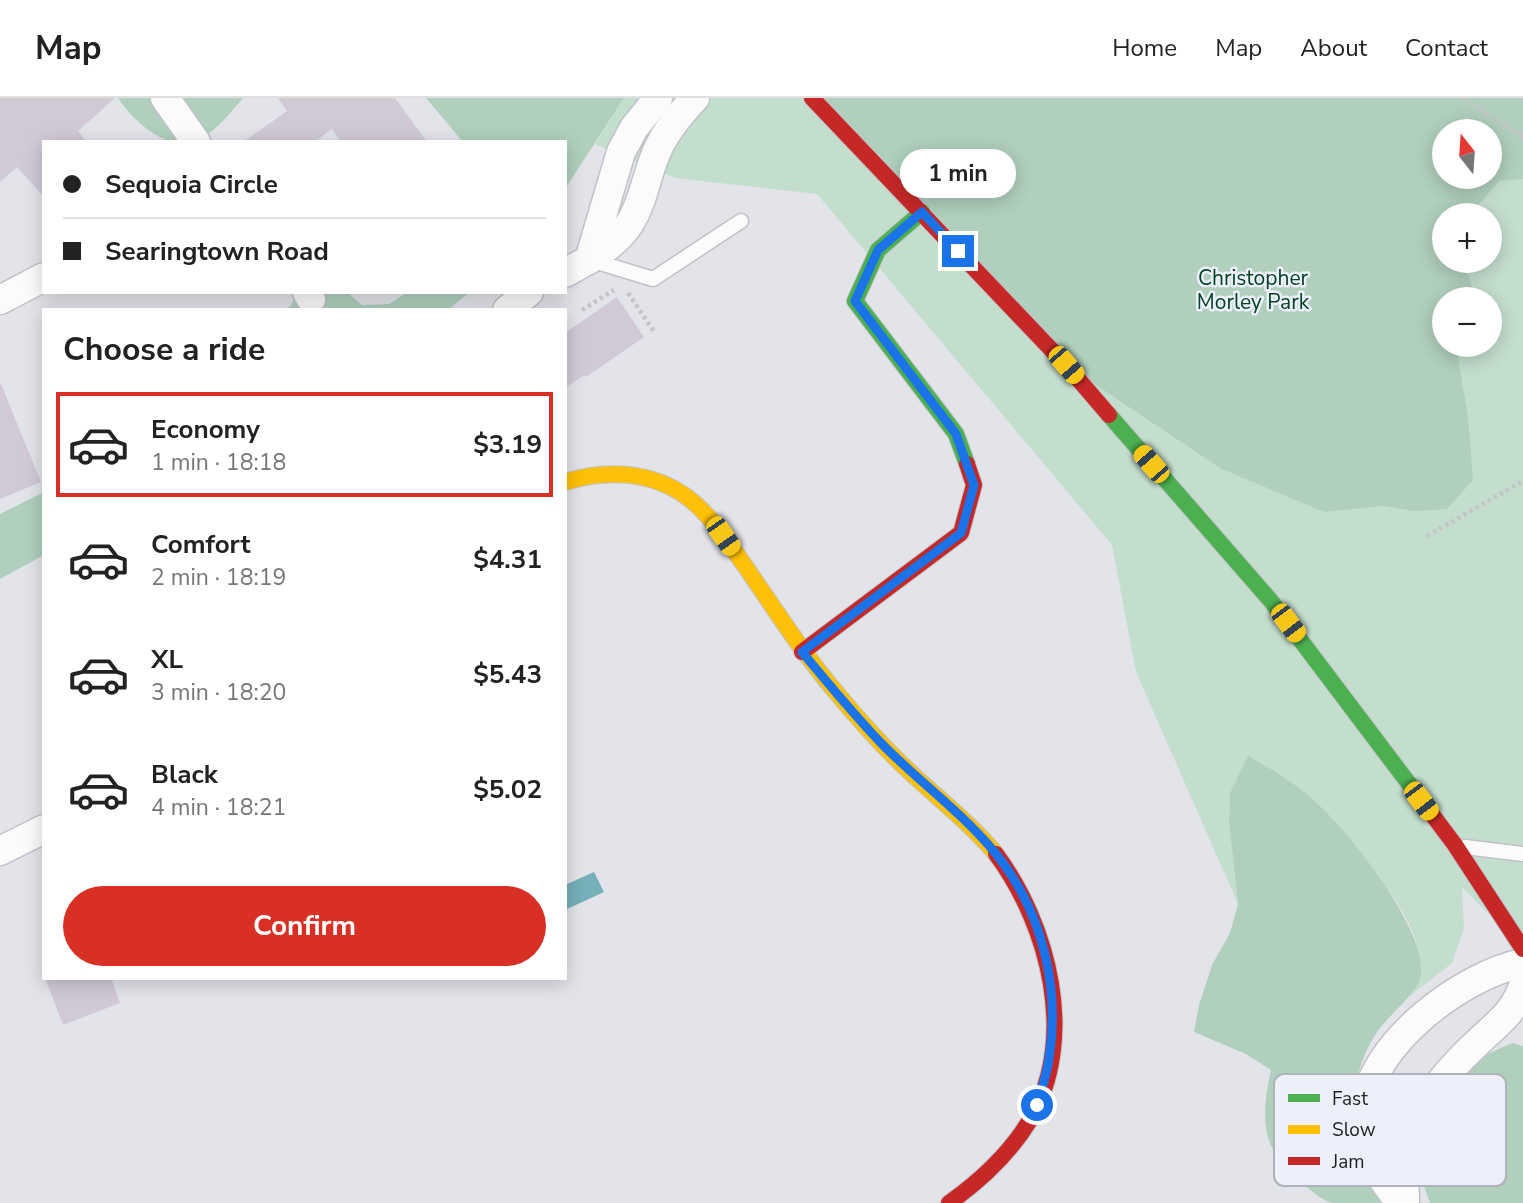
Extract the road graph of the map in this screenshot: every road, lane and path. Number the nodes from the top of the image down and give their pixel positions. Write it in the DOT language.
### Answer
graph roads {
  1 [pos="165,98"];
  2 [pos="658,98"];
  3 [pos="695,98"];
  4 [pos="812,98"];
  5 [pos="1462,98"];
  6 [pos="1523,137"];
  7 [pos="195,140"];
  8 [pos="922,212"];
  9 [pos="741,221"];
  10 [pos="577,266"];
  11 [pos="42,278"];
  12 [pos="527,294"];
  13 [pos="0,300"];
  14 [pos="509,308"];
  15 [pos="582,310"];
  16 [pos="656,333"];
  17 [pos="567,481"];
  18 [pos="1523,481"];
  19 [pos="1427,536"];
  20 [pos="802,652"];
  21 [pos="42,830"];
  22 [pos="1455,845"];
  23 [pos="0,851"];
  24 [pos="1523,854"];
  25 [pos="1523,949"];
  26 [pos="1523,963"];
  27 [pos="1523,986"];
  28 [pos="1377,1074"];
  29 [pos="1448,1074"];
  30 [pos="1387,1186"];
  31 [pos="949,1203"];
  32 [pos="1403,1203"];
  1 -- 7 [label="street"];
  2 -- 10 [label="street"];
  3 -- 10 [label="street"];
  4 -- 8 [label="street"];
  5 -- 6 [label="path"];
  8 -- 20 [label="street"];
  8 -- 22 [label="street"];
  9 -- 10 [label="lane"];
  11 -- 13 [label="street"];
  12 -- 14 [label="street"];
  15 -- 16 [label="path"];
  17 -- 20 [label="street"];
  18 -- 19 [label="path"];
  20 -- 31 [label="street"];
  21 -- 23 [label="street"];
  22 -- 24 [label="lane"];
  22 -- 25 [label="street"];
  26 -- 28 [label="street"];
  27 -- 29 [label="street"];
  30 -- 32 [label="street"];
}
